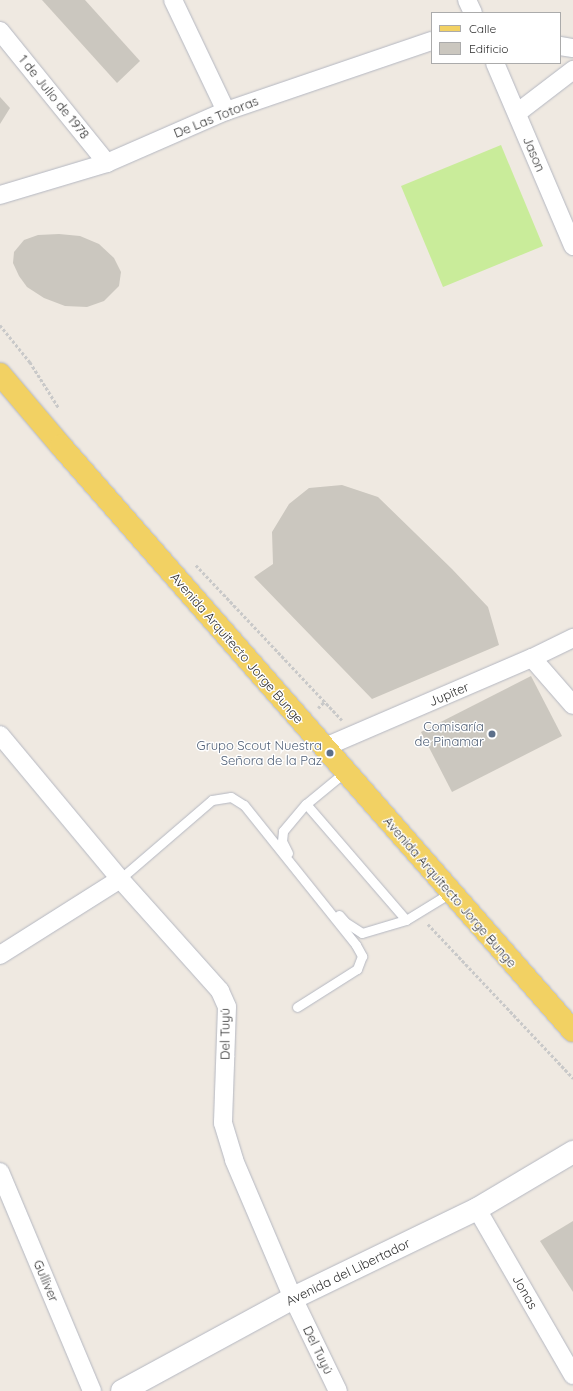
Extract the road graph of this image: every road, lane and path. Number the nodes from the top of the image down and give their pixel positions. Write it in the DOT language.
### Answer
graph roads {
  1 [pos="173,0"];
  2 [pos="467,0"];
  3 [pos="473,12"];
  4 [pos="0,31"];
  5 [pos="431,40"];
  6 [pos="561,46"];
  7 [pos="573,48"];
  8 [pos="495,64"];
  9 [pos="573,70"];
  10 [pos="226,111"];
  11 [pos="517,113"];
  12 [pos="107,163"];
  13 [pos="0,195"];
  14 [pos="573,246"];
  15 [pos="0,325"];
  16 [pos="4,381"];
  17 [pos="61,411"];
  18 [pos="195,564"];
  19 [pos="573,638"];
  20 [pos="532,658"];
  21 [pos="573,705"];
  22 [pos="356,734"];
  23 [pos="0,735"];
  24 [pos="325,747"];
  25 [pos="346,771"];
  26 [pos="306,804"];
  27 [pos="120,879"];
  28 [pos="450,893"];
  29 [pos="417,912"];
  30 [pos="406,920"];
  31 [pos="0,954"];
  32 [pos="296,1007"];
  33 [pos="573,1032"];
  34 [pos="573,1078"];
  35 [pos="573,1152"];
  36 [pos="0,1172"];
  37 [pos="477,1209"];
  38 [pos="293,1298"];
  39 [pos="573,1375"];
  40 [pos="92,1391"];
  41 [pos="122,1391"];
  42 [pos="338,1391"];
  1 -- 10 [label="street"];
  2 -- 3 [label="street"];
  4 -- 12 [label="street, 1 de Julio de 1978"];
  5 -- 10 [label="street, De Las Totoras"];
  6 -- 7 [label="street"];
  8 -- 11 [label="street, Jason"];
  9 -- 11 [label="street"];
  10 -- 12 [label="street, De Las Totoras"];
  11 -- 14 [label="street, Jason"];
  12 -- 13 [label="street, De Las Totoras"];
  15 -- 17 [label="path"];
  16 -- 24 [label="main road, Avenida Arquitecto Jorge Bunge"];
  18 -- 22 [label="path"];
  19 -- 20 [label="street, Jupiter"];
  20 -- 21 [label="street"];
  20 -- 22 [label="street, Jupiter"];
  22 -- 24 [label="street, Jupiter"];
  23 -- 27 [label="street, Del Tuyú"];
  24 -- 25 [label="main road, Avenida Arquitecto Jorge Bunge"];
  25 -- 26 [label="lane"];
  25 -- 28 [label="main road, Avenida Arquitecto Jorge Bunge"];
  26 -- 30 [label="lane"];
  26 -- 30 [label="lane"];
  27 -- 31 [label="street"];
  27 -- 32 [label="lane"];
  27 -- 38 [label="street, Del Tuyú"];
  28 -- 29 [label="lane"];
  28 -- 33 [label="main road, Avenida Arquitecto Jorge Bunge"];
  29 -- 30 [label="lane"];
  29 -- 34 [label="path"];
  35 -- 37 [label="main road, Avenida del Libertador"];
  36 -- 40 [label="street, Gulliver"];
  37 -- 38 [label="main road, Avenida del Libertador"];
  37 -- 39 [label="street, Jonas"];
  38 -- 41 [label="main road, Avenida del Libertador"];
  38 -- 42 [label="street, Del Tuyú"];
}
